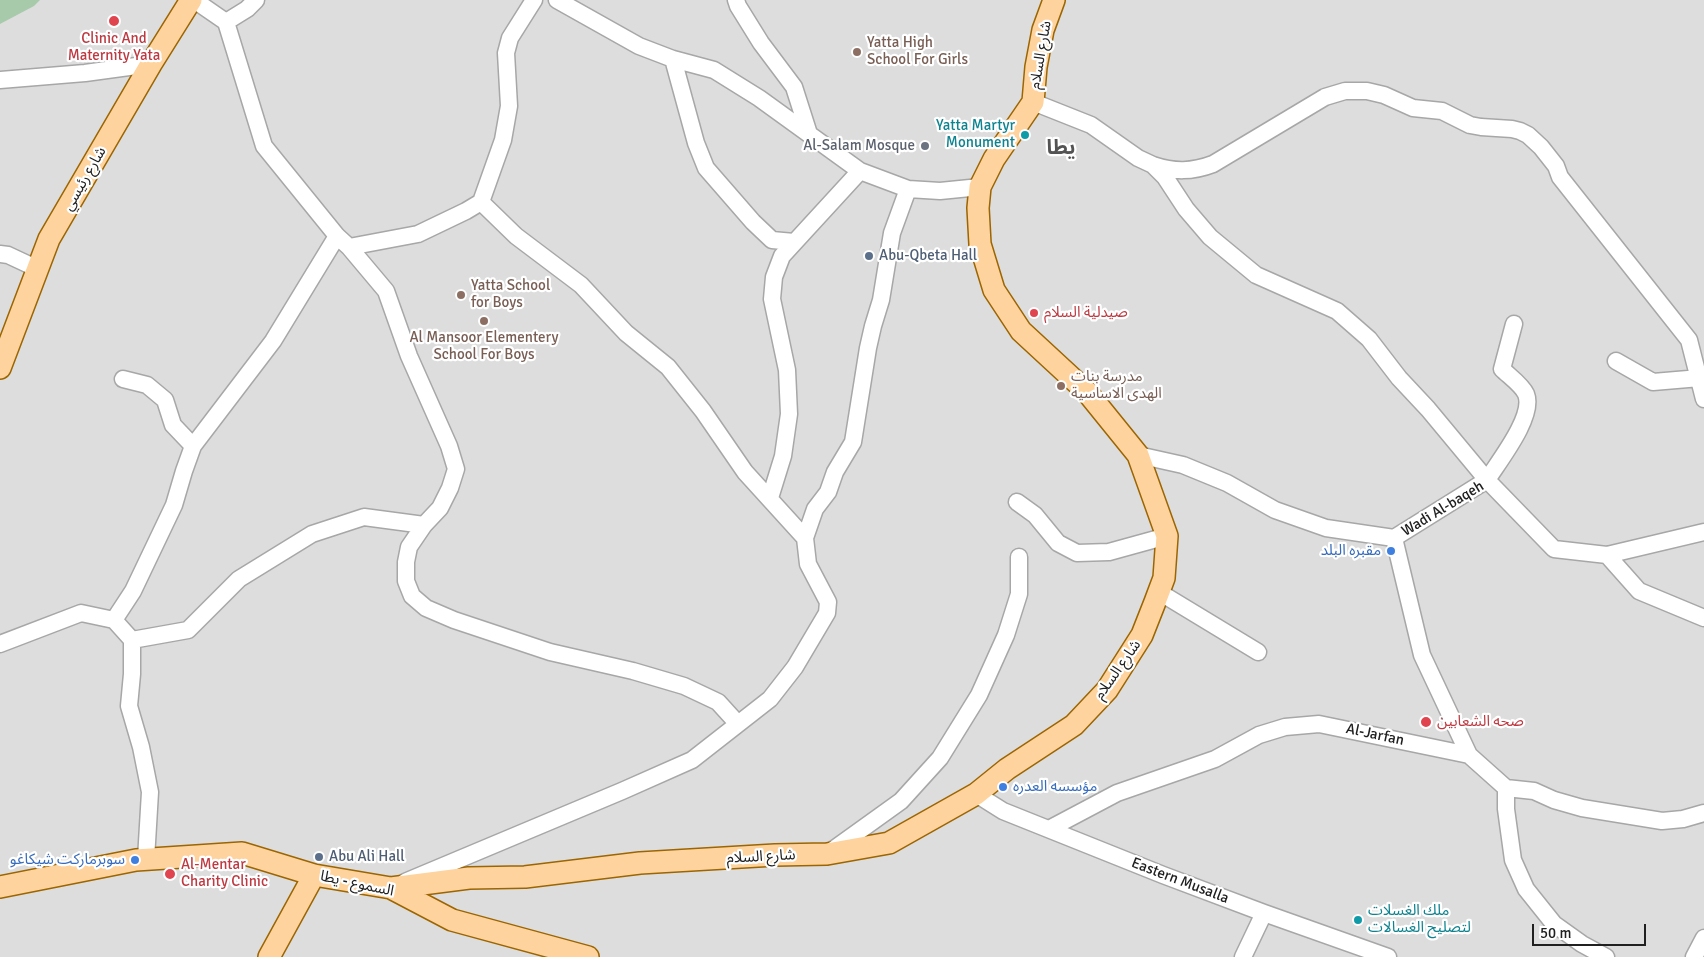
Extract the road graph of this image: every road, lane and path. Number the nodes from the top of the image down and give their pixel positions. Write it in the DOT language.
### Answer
graph roads {
  1 [pos="192,0"];
  2 [pos="256,0"];
  3 [pos="534,0"];
  4 [pos="557,0"];
  5 [pos="736,0"];
  6 [pos="1054,0"];
  7 [pos="226,22"];
  8 [pos="674,58"];
  9 [pos="151,64"];
  10 [pos="0,80"];
  11 [pos="1033,102"];
  12 [pos="809,134"];
  13 [pos="1152,165"];
  14 [pos="860,171"];
  15 [pos="980,187"];
  16 [pos="908,190"];
  17 [pos="481,202"];
  18 [pos="343,242"];
  19 [pos="794,242"];
  20 [pos="0,254"];
  21 [pos="38,269"];
  22 [pos="1514,324"];
  23 [pos="1616,361"];
  24 [pos="0,368"];
  25 [pos="1700,378"];
  26 [pos="123,379"];
  27 [pos="1704,399"];
  28 [pos="193,446"];
  29 [pos="1138,455"];
  30 [pos="1487,480"];
  31 [pos="770,498"];
  32 [pos="1018,502"];
  33 [pos="424,525"];
  34 [pos="1704,532"];
  35 [pos="1166,536"];
  36 [pos="805,538"];
  37 [pos="1394,538"];
  38 [pos="1607,556"];
  39 [pos="1019,557"];
  40 [pos="1159,592"];
  41 [pos="1704,618"];
  42 [pos="114,620"];
  43 [pos="132,640"];
  44 [pos="0,644"];
  45 [pos="1258,652"];
  46 [pos="738,724"];
  47 [pos="1469,755"];
  48 [pos="1506,788"];
  49 [pos="976,794"];
  50 [pos="1704,813"];
  51 [pos="1049,829"];
  52 [pos="827,854"];
  53 [pos="146,859"];
  54 [pos="314,875"];
  55 [pos="0,887"];
  56 [pos="390,888"];
  57 [pos="1264,913"];
  58 [pos="1704,938"];
  59 [pos="583,956"];
  60 [pos="269,957"];
  61 [pos="1243,957"];
  62 [pos="1388,957"];
  63 [pos="1606,957"];
  64 [pos="1694,957"];
  1 -- 7 [label="street"];
  1 -- 9 [label="main road, شارع رئيسي"];
  2 -- 7 [label="street"];
  3 -- 17 [label="street"];
  4 -- 8 [label="street"];
  5 -- 12 [label="street"];
  6 -- 11 [label="main road, شارع السلام"];
  7 -- 18 [label="street"];
  8 -- 12 [label="street"];
  8 -- 19 [label="street"];
  9 -- 10 [label="street"];
  9 -- 21 [label="main road, شارع رئيسي"];
  11 -- 13 [label="street"];
  11 -- 15 [label="main road, شارع السلام"];
  12 -- 14 [label="street"];
  13 -- 25 [label="street"];
  13 -- 30 [label="street"];
  14 -- 16 [label="street"];
  14 -- 19 [label="street"];
  15 -- 16 [label="street"];
  15 -- 29 [label="main road, شارع السلام"];
  16 -- 36 [label="street"];
  17 -- 18 [label="street"];
  17 -- 31 [label="street"];
  18 -- 28 [label="street"];
  18 -- 33 [label="street"];
  19 -- 31 [label="street"];
  20 -- 21 [label="street"];
  21 -- 24 [label="main road, شارع رئيسي"];
  22 -- 30 [label="street"];
  23 -- 25 [label="street"];
  25 -- 27 [label="street"];
  26 -- 28 [label="street"];
  28 -- 42 [label="street"];
  29 -- 35 [label="main road, شارع السلام"];
  29 -- 37 [label="street, Wadi Al-baqeh"];
  30 -- 37 [label="street, Wadi Al-baqeh"];
  30 -- 38 [label="street, Wadi Al-baqeh"];
  31 -- 36 [label="street"];
  32 -- 35 [label="street"];
  33 -- 43 [label="street"];
  33 -- 46 [label="street"];
  34 -- 38 [label="street, Wadi Al-baqeh"];
  35 -- 40 [label="main road, شارع السلام"];
  36 -- 46 [label="street"];
  37 -- 47 [label="street"];
  38 -- 41 [label="street"];
  39 -- 52 [label="street"];
  40 -- 45 [label="street"];
  40 -- 49 [label="main road, شارع السلام"];
  42 -- 43 [label="street"];
  42 -- 44 [label="street"];
  43 -- 53 [label="street"];
  46 -- 56 [label="street"];
  47 -- 48 [label="street, Al-Jarfan"];
  47 -- 51 [label="street, Al-Jarfan"];
  48 -- 50 [label="street"];
  48 -- 63 [label="street"];
  49 -- 51 [label="street, Eastern Musalla"];
  49 -- 52 [label="main road, شارع السلام"];
  51 -- 57 [label="street, Eastern Musalla"];
  52 -- 56 [label="main road, شارع السلام"];
  53 -- 54 [label="main road, السموع - يطا"];
  53 -- 55 [label="main road, السموع - يطا"];
  54 -- 56 [label="main road, السموع - يطا"];
  54 -- 60 [label="main road"];
  56 -- 59 [label="main road, السموع - يطا"];
  57 -- 61 [label="street"];
  57 -- 62 [label="street, Eastern Musalla"];
  58 -- 64 [label="street"];
}
